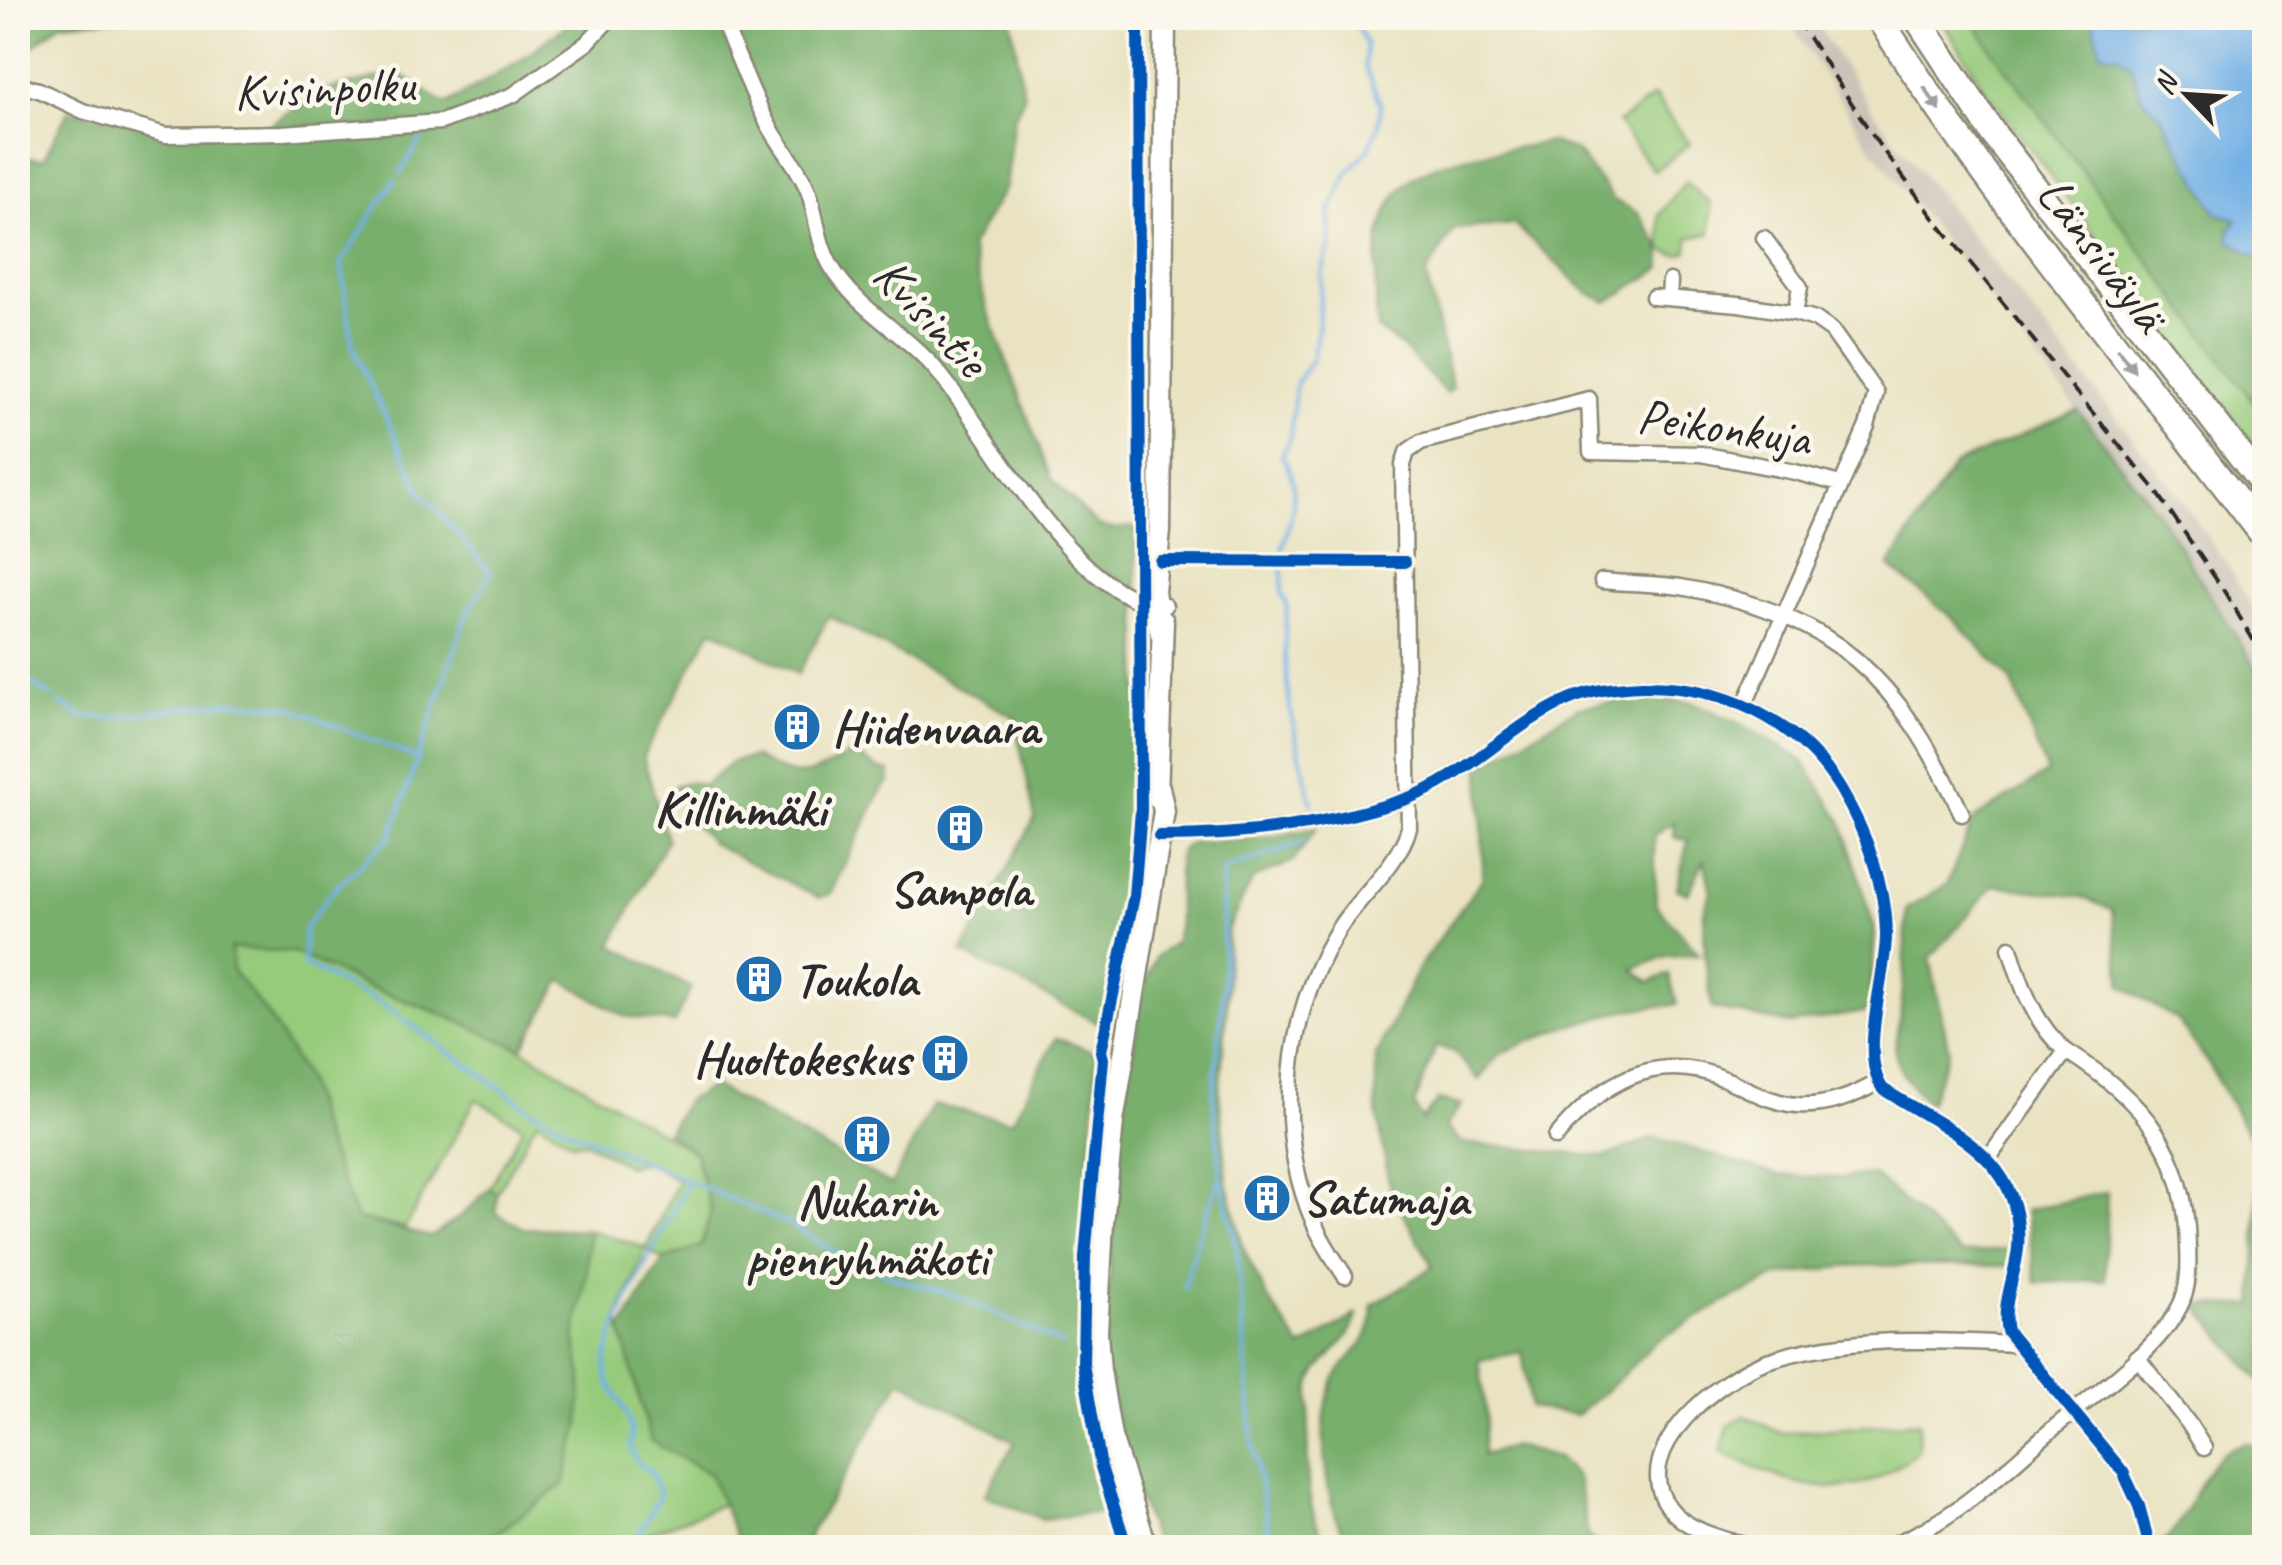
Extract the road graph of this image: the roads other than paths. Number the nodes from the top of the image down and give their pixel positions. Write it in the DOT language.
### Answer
graph roads {
  1 [pos="610,18"];
  2 [pos="721,18"];
  3 [pos="1164,18"];
  4 [pos="1879,18"];
  5 [pos="1917,18"];
  6 [pos="18,85"];
  7 [pos="1764,238"];
  8 [pos="1670,281"];
  9 [pos="1653,297"];
  10 [pos="1669,298"];
  11 [pos="1796,313"];
  12 [pos="1840,484"];
  13 [pos="2264,486"];
  14 [pos="2264,536"];
  15 [pos="1602,582"];
  16 [pos="1161,606"];
  17 [pos="1783,614"];
  18 [pos="1745,704"];
  19 [pos="1409,798"];
  20 [pos="1962,814"];
  21 [pos="1159,836"];
  22 [pos="2010,948"];
  23 [pos="2066,1051"];
  24 [pos="1878,1082"];
  25 [pos="1556,1137"];
  26 [pos="1988,1159"];
  27 [pos="1345,1276"];
  28 [pos="2017,1344"];
  29 [pos="2137,1357"];
  30 [pos="2074,1411"];
  31 [pos="2204,1448"];
  32 [pos="1146,1548"];
  33 [pos="1756,1548"];
  34 [pos="1882,1548"];
  35 [pos="2150,1548"];
  1 -- 6 [label="street, Kvisinpolku"];
  2 -- 16 [label="street, Kvisintie"];
  3 -- 16 [label="main road"];
  4 -- 14 [label="highway, Länsiväylä, one-way"];
  5 -- 13 [label="highway, Länsiväylä"];
  7 -- 11 [label="street"];
  8 -- 10 [label="street"];
  9 -- 10 [label="street"];
  10 -- 11 [label="street"];
  11 -- 12 [label="street"];
  12 -- 17 [label="street"];
  12 -- 19 [label="street, Peikonkuja"];
  15 -- 17 [label="street"];
  16 -- 21 [label="main road"];
  17 -- 18 [label="street"];
  17 -- 20 [label="street"];
  18 -- 19 [label="street"];
  18 -- 24 [label="street"];
  19 -- 21 [label="street"];
  19 -- 27 [label="street"];
  21 -- 32 [label="main road"];
  22 -- 23 [label="street"];
  23 -- 26 [label="street"];
  23 -- 29 [label="street"];
  24 -- 25 [label="street"];
  24 -- 26 [label="street"];
  26 -- 28 [label="street"];
  28 -- 30 [label="street"];
  28 -- 33 [label="street"];
  29 -- 30 [label="street"];
  29 -- 31 [label="street"];
  30 -- 34 [label="street"];
  30 -- 35 [label="street"];
}
